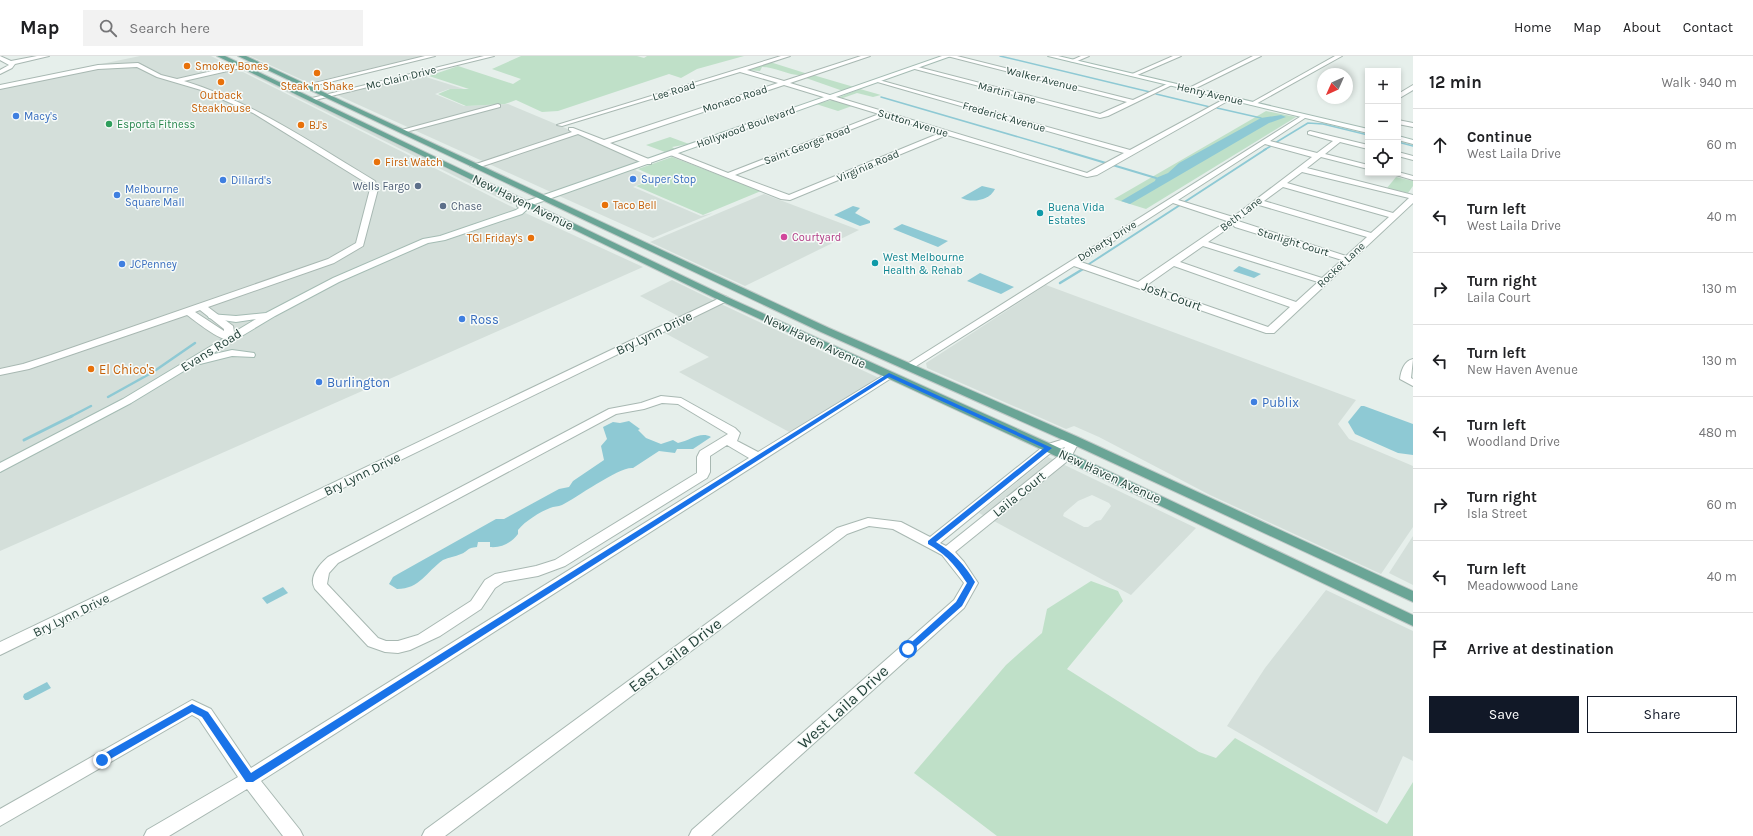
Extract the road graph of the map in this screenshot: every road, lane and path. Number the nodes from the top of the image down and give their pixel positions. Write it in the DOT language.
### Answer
graph roads {
  1 [pos="46,56"];
  2 [pos="220,56"];
  3 [pos="241,56"];
  4 [pos="432,56"];
  5 [pos="491,56"];
  6 [pos="787,56"];
  7 [pos="867,56"];
  8 [pos="949,56"];
  9 [pos="1051,56"];
  10 [pos="1086,56"];
  11 [pos="1178,56"];
  12 [pos="1258,56"];
  13 [pos="1339,56"];
  14 [pos="0,58"];
  15 [pos="1073,61"];
  16 [pos="10,63"];
  17 [pos="256,63"];
  18 [pos="241,66"];
  19 [pos="914,68"];
  20 [pos="740,70"];
  21 [pos="0,72"];
  22 [pos="1133,75"];
  23 [pos="175,81"];
  24 [pos="877,81"];
  25 [pos="784,83"];
  26 [pos="1171,84"];
  27 [pos="305,86"];
  28 [pos="0,87"];
  29 [pos="1413,87"];
  30 [pos="1190,89"];
  31 [pos="1401,95"];
  32 [pos="327,96"];
  33 [pos="830,98"];
  34 [pos="1230,98"];
  35 [pos="311,100"];
  36 [pos="1134,102"];
  37 [pos="1252,104"];
  38 [pos="885,114"];
  39 [pos="1305,116"];
  40 [pos="1401,123"];
  41 [pos="1413,125"];
  42 [pos="1365,130"];
  43 [pos="378,132"];
  44 [pos="404,132"];
  45 [pos="576,132"];
  46 [pos="945,132"];
  47 [pos="1310,133"];
  48 [pos="386,136"];
  49 [pos="418,139"];
  50 [pos="1401,139"];
  51 [pos="1339,140"];
  52 [pos="1264,142"];
  53 [pos="1413,142"];
  54 [pos="603,143"];
  55 [pos="1365,146"];
  56 [pos="1131,153"];
  57 [pos="672,154"];
  58 [pos="1401,155"];
  59 [pos="1319,156"];
  60 [pos="1413,158"];
  61 [pos="648,162"];
  62 [pos="444,164"];
  63 [pos="472,165"];
  64 [pos="1365,166"];
  65 [pos="1301,169"];
  66 [pos="729,175"];
  67 [pos="1401,175"];
  68 [pos="1413,178"];
  69 [pos="1281,184"];
  70 [pos="544,198"];
  71 [pos="1413,198"];
  72 [pos="1171,200"];
  73 [pos="1257,202"];
  74 [pos="528,205"];
  75 [pos="1395,216"];
  76 [pos="1233,221"];
  77 [pos="1373,236"];
  78 [pos="1203,242"];
  79 [pos="1348,259"];
  80 [pos="1073,262"];
  81 [pos="1174,263"];
  82 [pos="1324,281"];
  83 [pos="1140,285"];
  84 [pos="707,290"];
  85 [pos="743,292"];
  86 [pos="724,299"];
  87 [pos="760,300"];
  88 [pos="200,306"];
  89 [pos="1297,306"];
  90 [pos="188,311"];
  91 [pos="271,314"];
  92 [pos="213,316"];
  93 [pos="1270,331"];
  94 [pos="230,338"];
  95 [pos="250,355"];
  96 [pos="854,360"];
  97 [pos="1413,362"];
  98 [pos="909,366"];
  99 [pos="184,367"];
  100 [pos="0,372"];
  101 [pos="889,375"];
  102 [pos="939,380"];
  103 [pos="1409,381"];
  104 [pos="729,439"];
  105 [pos="1074,440"];
  106 [pos="1049,448"];
  107 [pos="758,456"];
  108 [pos="1066,456"];
  109 [pos="0,468"];
  110 [pos="931,543"];
  111 [pos="947,552"];
  112 [pos="1413,597"];
  113 [pos="1411,619"];
  114 [pos="0,649"];
  115 [pos="249,779"];
  116 [pos="0,818"];
  117 [pos="153,836"];
  118 [pos="294,836"];
  119 [pos="431,836"];
  120 [pos="698,836"];
  1 -- 16 [label="street"];
  2 -- 18 [label="main road, New Haven Avenue"];
  3 -- 17 [label="main road, New Haven Avenue"];
  4 -- 27 [label="street"];
  5 -- 32 [label="street, Mc Clain Drive"];
  6 -- 20 [label="street, Lee Road"];
  7 -- 25 [label="street, Monaco Road"];
  8 -- 19 [label="street, Hollywood Boulevard"];
  8 -- 36 [label="street, Walker Avenue"];
  9 -- 15 [label="street, Henry Avenue"];
  10 -- 15 [label="street"];
  11 -- 22 [label="street"];
  12 -- 30 [label="street"];
  13 -- 37 [label="street"];
  14 -- 16 [label="street"];
  15 -- 22 [label="street, Henry Avenue"];
  16 -- 21 [label="street"];
  17 -- 18 [label="street"];
  17 -- 27 [label="main road, New Haven Avenue"];
  18 -- 23 [label="street"];
  18 -- 35 [label="main road, New Haven Avenue"];
  19 -- 24 [label="street, Hollywood Boulevard"];
  19 -- 36 [label="street, Martin Lane"];
  20 -- 25 [label="street, Sutton Avenue"];
  20 -- 45 [label="street, Lee Road"];
  22 -- 26 [label="street, Henry Avenue"];
  23 -- 28 [label="street"];
  23 -- 88 [label="street"];
  24 -- 33 [label="street, Hollywood Boulevard"];
  24 -- 56 [label="street, Frederick Avenue"];
  25 -- 33 [label="street, Sutton Avenue"];
  25 -- 54 [label="street, Monaco Road"];
  26 -- 30 [label="street, Henry Avenue"];
  26 -- 36 [label="street"];
  27 -- 32 [label="main road, New Haven Avenue"];
  29 -- 31 [label="street"];
  30 -- 34 [label="street, Henry Avenue"];
  32 -- 35 [label="street, Mc Clain Drive"];
  32 -- 44 [label="main road, New Haven Avenue"];
  33 -- 38 [label="street, Sutton Avenue"];
  33 -- 57 [label="street, Hollywood Boulevard"];
  34 -- 37 [label="street, Henry Avenue"];
  34 -- 56 [label="street"];
  35 -- 43 [label="main road, New Haven Avenue"];
  37 -- 39 [label="street, Henry Avenue"];
  38 -- 46 [label="street, Sutton Avenue"];
  38 -- 66 [label="street, Saint George Road"];
  39 -- 42 [label="street, Henry Avenue"];
  39 -- 52 [label="street, Doherty Drive"];
  40 -- 41 [label="street"];
  43 -- 44 [label="main road"];
  43 -- 48 [label="main road, New Haven Avenue"];
  44 -- 44 [label="street"];
  44 -- 49 [label="main road, New Haven Avenue"];
  45 -- 54 [label="street"];
  45 -- 63 [label="street"];
  46 -- 56 [label="street, Sutton Avenue"];
  46 -- 66 [label="street, Virginia Road"];
  47 -- 51 [label="street"];
  48 -- 49 [label="main road"];
  48 -- 62 [label="main road, New Haven Avenue"];
  49 -- 63 [label="main road, New Haven Avenue"];
  50 -- 53 [label="street"];
  51 -- 55 [label="street"];
  51 -- 59 [label="street, Beth Lane"];
  52 -- 59 [label="street"];
  52 -- 72 [label="street, Doherty Drive"];
  54 -- 61 [label="street"];
  57 -- 61 [label="street, Hollywood Boulevard"];
  57 -- 66 [label="street"];
  58 -- 60 [label="street"];
  59 -- 64 [label="street"];
  59 -- 65 [label="street, Beth Lane"];
  61 -- 70 [label="street, Hollywood Boulevard"];
  62 -- 63 [label="main road"];
  62 -- 74 [label="main road, New Haven Avenue"];
  63 -- 70 [label="main road, New Haven Avenue"];
  65 -- 69 [label="street, Beth Lane"];
  65 -- 71 [label="street"];
  67 -- 68 [label="street"];
  69 -- 73 [label="street, Beth Lane"];
  69 -- 75 [label="street"];
  70 -- 74 [label="street, Evans Road"];
  70 -- 85 [label="main road, New Haven Avenue"];
  71 -- 75 [label="street, Rocket Lane"];
  72 -- 76 [label="street, Starlight Court"];
  72 -- 80 [label="street, Doherty Drive"];
  73 -- 76 [label="street, Beth Lane"];
  73 -- 77 [label="street"];
  74 -- 84 [label="main road, New Haven Avenue"];
  74 -- 91 [label="street, Evans Road"];
  75 -- 77 [label="street, Rocket Lane"];
  76 -- 78 [label="street, Beth Lane"];
  76 -- 79 [label="street, Starlight Court"];
  77 -- 79 [label="street, Rocket Lane"];
  78 -- 81 [label="street, Beth Lane"];
  78 -- 82 [label="street"];
  79 -- 82 [label="street, Rocket Lane"];
  80 -- 83 [label="street, Josh Court"];
  80 -- 98 [label="street, Doherty Drive"];
  81 -- 83 [label="street, Beth Lane"];
  81 -- 89 [label="street"];
  82 -- 89 [label="street, Rocket Lane"];
  83 -- 93 [label="street, Josh Court"];
  84 -- 85 [label="main road"];
  84 -- 86 [label="main road, New Haven Avenue"];
  85 -- 87 [label="main road, New Haven Avenue"];
  86 -- 87 [label="main road"];
  86 -- 96 [label="main road, New Haven Avenue"];
  86 -- 114 [label="street, Bry Lynn Drive"];
  87 -- 98 [label="main road, New Haven Avenue"];
  88 -- 90 [label="street"];
  88 -- 92 [label="street"];
  89 -- 93 [label="street, Rocket Lane"];
  90 -- 94 [label="street"];
  90 -- 100 [label="street"];
  91 -- 92 [label="street"];
  91 -- 94 [label="street, Evans Road"];
  92 -- 94 [label="street"];
  94 -- 99 [label="street, Evans Road"];
  95 -- 99 [label="street"];
  96 -- 98 [label="main road"];
  96 -- 101 [label="main road, New Haven Avenue"];
  97 -- 103 [label="street"];
  98 -- 102 [label="main road, New Haven Avenue"];
  99 -- 109 [label="street, Evans Road"];
  101 -- 102 [label="main road"];
  101 -- 106 [label="main road, New Haven Avenue"];
  101 -- 107 [label="street"];
  102 -- 105 [label="main road, New Haven Avenue"];
  104 -- 104 [label="street"];
  104 -- 107 [label="street"];
  105 -- 106 [label="street, Laila Court"];
  105 -- 108 [label="street, Laila Court"];
  105 -- 112 [label="main road, New Haven Avenue"];
  106 -- 108 [label="main road, New Haven Avenue"];
  106 -- 110 [label="street, Laila Court"];
  107 -- 115 [label="street"];
  108 -- 111 [label="street, Laila Court"];
  108 -- 113 [label="main road, New Haven Avenue"];
  110 -- 111 [label="street"];
  110 -- 119 [label="street, East Laila Drive"];
  111 -- 120 [label="street, West Laila Drive"];
  115 -- 116 [label="street"];
  115 -- 117 [label="street"];
  115 -- 118 [label="street"];
}
